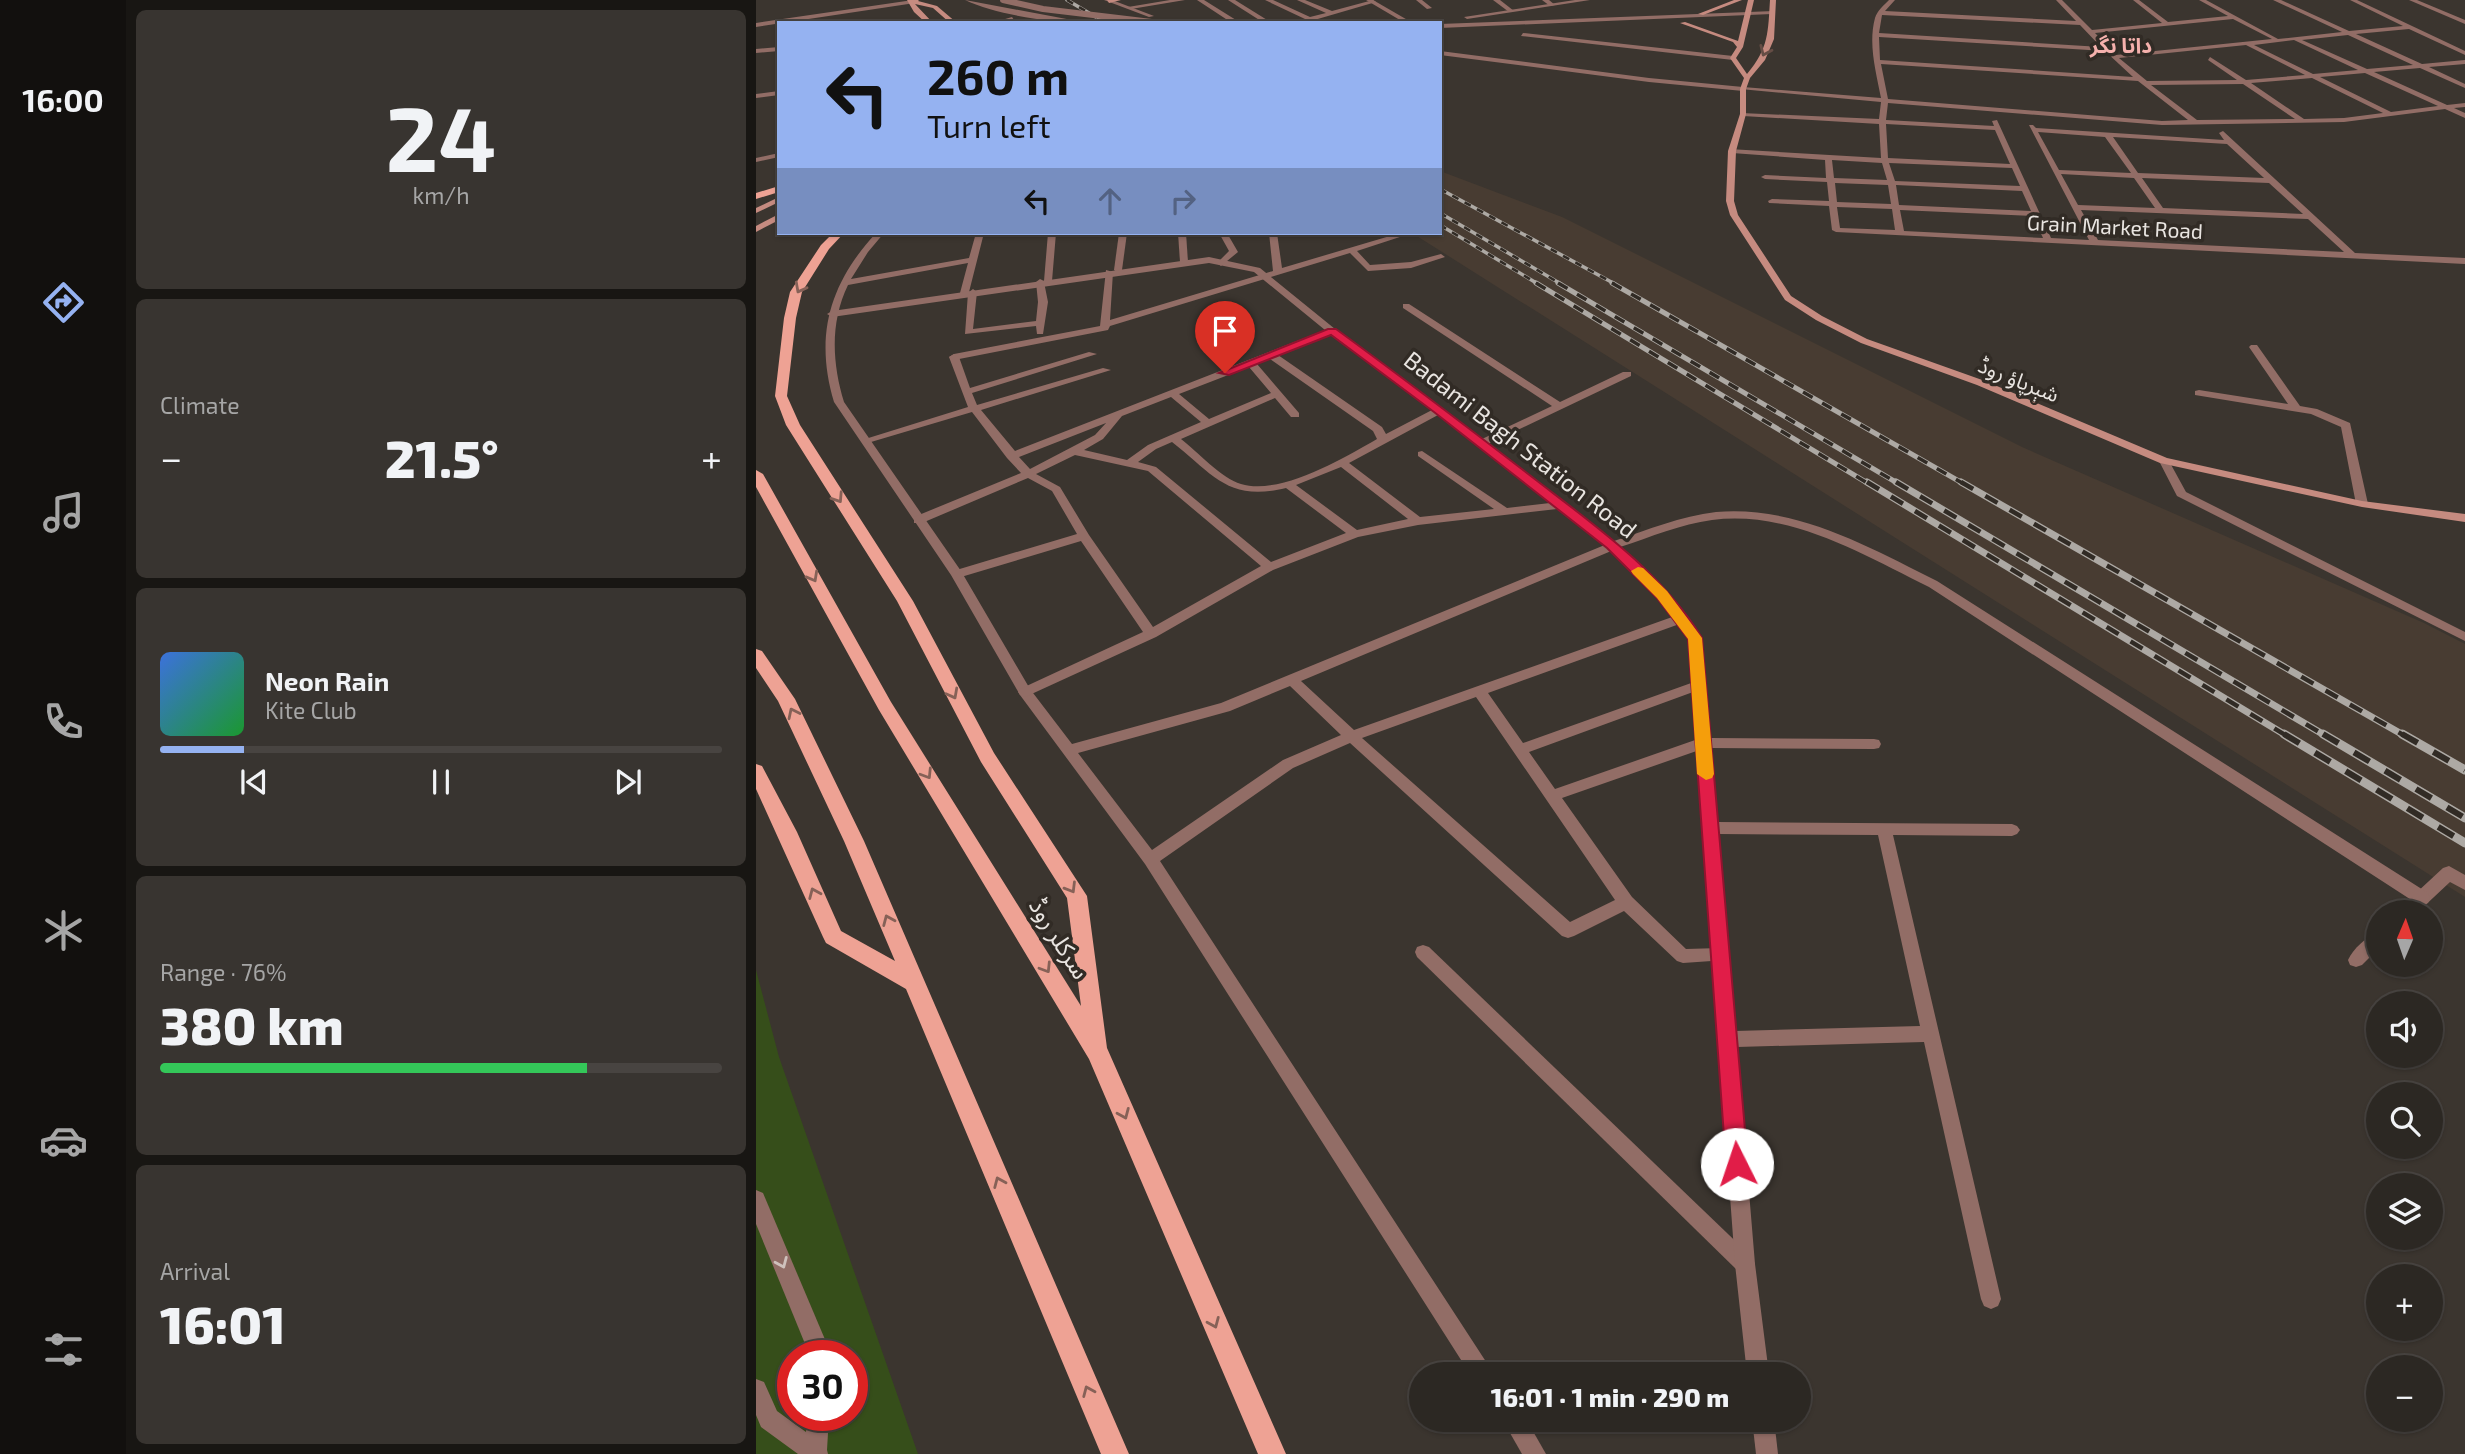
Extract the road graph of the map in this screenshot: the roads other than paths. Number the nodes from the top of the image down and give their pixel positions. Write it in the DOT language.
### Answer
graph roads {
  1 [pos="968,0"];
  2 [pos="1003,0"];
  3 [pos="1118,0"];
  4 [pos="1182,0"];
  5 [pos="1200,0"];
  6 [pos="1231,0"];
  7 [pos="1268,0"];
  8 [pos="1300,0"];
  9 [pos="1419,0"];
  10 [pos="1496,0"];
  11 [pos="1545,0"];
  12 [pos="1587,0"];
  13 [pos="1739,0"];
  14 [pos="1751,0"];
  15 [pos="1773,0"];
  16 [pos="1890,0"];
  17 [pos="2059,0"];
  18 [pos="2136,0"];
  19 [pos="2202,0"];
  20 [pos="2276,0"];
  21 [pos="2282,0"];
  22 [pos="2353,0"];
  23 [pos="2412,0"];
  24 [pos="913,1"];
  25 [pos="1108,1"];
  26 [pos="1371,1"];
  27 [pos="1342,4"];
  28 [pos="1552,5"];
  29 [pos="1131,8"];
  30 [pos="1354,8"];
  31 [pos="1429,9"];
  32 [pos="1511,11"];
  33 [pos="1748,12"];
  34 [pos="1773,12"];
  35 [pos="1332,13"];
  36 [pos="1881,13"];
  37 [pos="1701,14"];
  38 [pos="1152,16"];
  39 [pos="2233,17"];
  40 [pos="1012,19"];
  41 [pos="1309,19"];
  42 [pos="1772,20"];
  43 [pos="782,21"];
  44 [pos="928,21"];
  45 [pos="952,21"];
  46 [pos="1005,21"];
  47 [pos="1072,21"];
  48 [pos="1140,21"];
  49 [pos="1233,21"];
  50 [pos="1266,21"];
  51 [pos="1303,21"];
  52 [pos="1406,21"];
  53 [pos="1746,21"];
  54 [pos="777,22"];
  55 [pos="2465,22"];
  56 [pos="1442,23"];
  57 [pos="1683,23"];
  58 [pos="2081,23"];
  59 [pos="1442,24"];
  60 [pos="2167,24"];
  61 [pos="756,25"];
  62 [pos="2408,27"];
  63 [pos="1442,32"];
  64 [pos="2091,32"];
  65 [pos="2345,32"];
  66 [pos="1876,35"];
  67 [pos="1523,36"];
  68 [pos="2293,37"];
  69 [pos="2277,39"];
  70 [pos="2245,43"];
  71 [pos="1740,47"];
  72 [pos="777,49"];
  73 [pos="2107,49"];
  74 [pos="756,51"];
  75 [pos="2465,52"];
  76 [pos="1442,53"];
  77 [pos="2115,57"];
  78 [pos="1733,58"];
  79 [pos="2210,59"];
  80 [pos="1877,62"];
  81 [pos="2465,62"];
  82 [pos="2420,66"];
  83 [pos="2364,71"];
  84 [pos="2312,76"];
  85 [pos="1747,78"];
  86 [pos="2143,81"];
  87 [pos="2244,82"];
  88 [pos="2465,86"];
  89 [pos="1743,89"];
  90 [pos="777,93"];
  91 [pos="756,96"];
  92 [pos="1885,102"];
  93 [pos="2465,105"];
  94 [pos="2445,107"];
  95 [pos="1991,110"];
  96 [pos="2023,112"];
  97 [pos="1743,114"];
  98 [pos="2390,114"];
  99 [pos="2465,116"];
  100 [pos="1882,122"];
  101 [pos="2305,122"];
  102 [pos="2196,123"];
  103 [pos="2217,124"];
  104 [pos="1998,128"];
  105 [pos="2034,130"];
  106 [pos="2108,135"];
  107 [pos="2229,142"];
  108 [pos="1732,151"];
  109 [pos="777,155"];
  110 [pos="1828,158"];
  111 [pos="756,160"];
  112 [pos="1885,161"];
  113 [pos="2015,166"];
  114 [pos="2056,172"];
  115 [pos="2136,176"];
  116 [pos="1765,177"];
  117 [pos="1830,180"];
  118 [pos="2272,181"];
  119 [pos="1892,183"];
  120 [pos="2025,189"];
  121 [pos="777,190"];
  122 [pos="756,197"];
  123 [pos="777,200"];
  124 [pos="1772,201"];
  125 [pos="1833,204"];
  126 [pos="1894,207"];
  127 [pos="2075,207"];
  128 [pos="756,211"];
  129 [pos="2161,211"];
  130 [pos="2036,214"];
  131 [pos="777,217"];
  132 [pos="2311,217"];
  133 [pos="756,230"];
  134 [pos="1900,233"];
  135 [pos="837,235"];
  136 [pos="878,235"];
  137 [pos="979,235"];
  138 [pos="1052,235"];
  139 [pos="1123,235"];
  140 [pos="1182,235"];
  141 [pos="1224,235"];
  142 [pos="1273,235"];
  143 [pos="1402,235"];
  144 [pos="2048,240"];
  145 [pos="2095,243"];
  146 [pos="1351,250"];
  147 [pos="2353,256"];
  148 [pos="1441,257"];
  149 [pos="972,260"];
  150 [pos="2465,261"];
  151 [pos="1184,262"];
  152 [pos="1221,263"];
  153 [pos="1114,271"];
  154 [pos="1272,274"];
  155 [pos="1044,281"];
  156 [pos="843,283"];
  157 [pos="969,292"];
  158 [pos="1406,306"];
  159 [pos="832,314"];
  160 [pos="1041,323"];
  161 [pos="1106,324"];
  162 [pos="1332,331"];
  163 [pos="1039,341"];
  164 [pos="2254,347"];
  165 [pos="1092,354"];
  166 [pos="1271,355"];
  167 [pos="1251,363"];
  168 [pos="1106,370"];
  169 [pos="1627,374"];
  170 [pos="966,393"];
  171 [pos="1172,393"];
  172 [pos="2199,393"];
  173 [pos="1278,394"];
  174 [pos="1559,406"];
  175 [pos="2296,408"];
  176 [pos="975,410"];
  177 [pos="1438,410"];
  178 [pos="1118,415"];
  179 [pos="1295,415"];
  180 [pos="1208,423"];
  181 [pos="1173,438"];
  182 [pos="867,440"];
  183 [pos="1383,440"];
  184 [pos="1481,443"];
  185 [pos="1074,451"];
  186 [pos="1422,454"];
  187 [pos="1011,456"];
  188 [pos="2164,461"];
  189 [pos="1129,464"];
  190 [pos="1343,464"];
  191 [pos="756,474"];
  192 [pos="1028,474"];
  193 [pos="1289,485"];
  194 [pos="2362,504"];
  195 [pos="1560,505"];
  196 [pos="1504,511"];
  197 [pos="2465,518"];
  198 [pos="918,520"];
  199 [pos="1418,521"];
  200 [pos="1355,534"];
  201 [pos="1084,536"];
  202 [pos="1612,545"];
  203 [pos="1269,567"];
  204 [pos="957,574"];
  205 [pos="1680,619"];
  206 [pos="1151,634"];
  207 [pos="2465,637"];
  208 [pos="756,655"];
  209 [pos="1292,680"];
  210 [pos="1699,685"];
  211 [pos="1479,691"];
  212 [pos="1025,692"];
  213 [pos="1352,736"];
  214 [pos="1703,743"];
  215 [pos="1874,744"];
  216 [pos="1068,750"];
  217 [pos="1520,750"];
  218 [pos="756,771"];
  219 [pos="1552,796"];
  220 [pos="1710,828"];
  221 [pos="1884,829"];
  222 [pos="2012,830"];
  223 [pos="1150,859"];
  224 [pos="2465,883"];
  225 [pos="2421,898"];
  226 [pos="1626,902"];
  227 [pos="2366,950"];
  228 [pos="1423,952"];
  229 [pos="1720,955"];
  230 [pos="2356,960"];
  231 [pos="915,983"];
  232 [pos="1930,1034"];
  233 [pos="1727,1039"];
  234 [pos="1097,1052"];
  235 [pos="756,1200"];
  236 [pos="1745,1264"];
  237 [pos="1991,1299"];
  238 [pos="814,1340"];
  239 [pos="1475,1362"];
  240 [pos="1757,1362"];
  241 [pos="756,1391"];
  242 [pos="817,1431"];
  243 [pos="1521,1432"];
  244 [pos="1764,1432"];
  245 [pos="816,1453"];
  246 [pos="1115,1454"];
  247 [pos="1272,1454"];
  248 [pos="1535,1454"];
  249 [pos="1767,1454"];
  1 -- 47 [label="street"];
  2 -- 48 [label="street, bridge"];
  3 -- 25 [label="main road"];
  4 -- 29 [label="street"];
  5 -- 49 [label="street"];
  6 -- 50 [label="street"];
  7 -- 41 [label="street"];
  8 -- 35 [label="street"];
  9 -- 31 [label="street"];
  10 -- 32 [label="street"];
  11 -- 28 [label="street"];
  12 -- 28 [label="street"];
  13 -- 37 [label="main road"];
  14 -- 33 [label="main road"];
  15 -- 34 [label="main road, شېرپاؤ روڈ"];
  16 -- 36 [label="street"];
  17 -- 58 [label="street"];
  18 -- 60 [label="street"];
  19 -- 39 [label="street"];
  20 -- 21 [label="street"];
  20 -- 65 [label="street"];
  22 -- 62 [label="street"];
  23 -- 55 [label="street"];
  24 -- 43 [label="street"];
  24 -- 44 [label="main road"];
  24 -- 45 [label="main road"];
  25 -- 29 [label="street"];
  26 -- 30 [label="street"];
  26 -- 52 [label="street"];
  27 -- 30 [label="street"];
  28 -- 32 [label="street"];
  29 -- 38 [label="street"];
  30 -- 35 [label="street"];
  32 -- 56 [label="street"];
  33 -- 34 [label="street"];
  33 -- 37 [label="street"];
  33 -- 53 [label="main road"];
  34 -- 42 [label="main road, شېرپاؤ روڈ"];
  35 -- 41 [label="street"];
  36 -- 58 [label="street"];
  36 -- 66 [label="street"];
  37 -- 59 [label="street"];
  39 -- 60 [label="street"];
  39 -- 69 [label="street"];
  40 -- 46 [label="street"];
  41 -- 51 [label="street"];
  42 -- 53 [label="street"];
  42 -- 85 [label="main road, شېرپاؤ روڈ, one-way"];
  53 -- 57 [label="street"];
  53 -- 71 [label="main road"];
  54 -- 61 [label="street"];
  57 -- 63 [label="street"];
  57 -- 71 [label="main road"];
  58 -- 64 [label="street"];
  60 -- 64 [label="street"];
  62 -- 65 [label="street"];
  62 -- 75 [label="street"];
  64 -- 73 [label="street"];
  65 -- 68 [label="street"];
  65 -- 82 [label="street"];
  66 -- 73 [label="street"];
  66 -- 80 [label="street"];
  67 -- 78 [label="street"];
  68 -- 69 [label="street"];
  68 -- 83 [label="street"];
  69 -- 70 [label="street"];
  70 -- 77 [label="street"];
  70 -- 84 [label="street"];
  71 -- 78 [label="main road"];
  72 -- 74 [label="street"];
  73 -- 77 [label="street"];
  76 -- 89 [label="street"];
  77 -- 86 [label="street"];
  78 -- 85 [label="main road"];
  79 -- 87 [label="street"];
  80 -- 86 [label="street"];
  80 -- 92 [label="street"];
  81 -- 82 [label="street"];
  82 -- 83 [label="street"];
  82 -- 88 [label="street"];
  83 -- 84 [label="street"];
  83 -- 94 [label="street"];
  84 -- 87 [label="street"];
  84 -- 98 [label="street"];
  85 -- 89 [label="main road, شېرپاؤ روڈ"];
  86 -- 87 [label="street"];
  86 -- 102 [label="street"];
  87 -- 101 [label="street"];
  89 -- 92 [label="street"];
  89 -- 97 [label="main road, شېرپاؤ روڈ"];
  90 -- 91 [label="street"];
  92 -- 95 [label="street"];
  92 -- 100 [label="street"];
  93 -- 94 [label="street"];
  94 -- 98 [label="street"];
  94 -- 99 [label="street"];
  95 -- 96 [label="street"];
  95 -- 104 [label="street"];
  96 -- 102 [label="street"];
  96 -- 105 [label="street"];
  97 -- 100 [label="street"];
  97 -- 108 [label="main road, شېرپاؤ روڈ"];
  98 -- 101 [label="street"];
  100 -- 104 [label="street"];
  100 -- 112 [label="street"];
  101 -- 103 [label="street"];
  102 -- 103 [label="street"];
  103 -- 107 [label="street"];
  104 -- 113 [label="street"];
  105 -- 106 [label="street"];
  105 -- 114 [label="street"];
  106 -- 107 [label="street"];
  106 -- 115 [label="street"];
  107 -- 118 [label="street"];
  108 -- 110 [label="street"];
  108 -- 188 [label="main road, شېرپاؤ روڈ"];
  109 -- 111 [label="street"];
  110 -- 112 [label="street"];
  110 -- 117 [label="street, Grain Market Road"];
  112 -- 113 [label="street"];
  112 -- 119 [label="street"];
  113 -- 120 [label="street"];
  114 -- 115 [label="street"];
  114 -- 127 [label="street"];
  115 -- 118 [label="street"];
  115 -- 129 [label="street"];
  116 -- 117 [label="street"];
  117 -- 119 [label="street"];
  117 -- 125 [label="street, Grain Market Road"];
  118 -- 132 [label="street"];
  119 -- 120 [label="street"];
  119 -- 126 [label="street"];
  120 -- 130 [label="street"];
  121 -- 122 [label="main road"];
  123 -- 128 [label="main road"];
  124 -- 125 [label="street"];
  125 -- 126 [label="street"];
  125 -- 134 [label="street, Grain Market Road"];
  126 -- 130 [label="street"];
  126 -- 134 [label="street"];
  127 -- 129 [label="street"];
  127 -- 145 [label="street"];
  129 -- 132 [label="street"];
  130 -- 144 [label="street"];
  131 -- 133 [label="main road"];
  132 -- 147 [label="street"];
  134 -- 144 [label="street, Grain Market Road"];
  135 -- 234 [label="main road, one-way"];
  136 -- 156 [label="street"];
  137 -- 149 [label="street"];
  138 -- 155 [label="street"];
  139 -- 153 [label="street"];
  140 -- 151 [label="street"];
  141 -- 152 [label="street"];
  142 -- 154 [label="street"];
  143 -- 146 [label="street"];
  144 -- 145 [label="street, Grain Market Road"];
  145 -- 147 [label="street, Grain Market Road"];
  146 -- 148 [label="street"];
  146 -- 154 [label="street"];
  147 -- 150 [label="street, Grain Market Road"];
  149 -- 156 [label="street"];
  149 -- 157 [label="street"];
  151 -- 152 [label="street, Badami Bagh Station Road"];
  151 -- 153 [label="street, Badami Bagh Station Road"];
  152 -- 154 [label="street, Badami Bagh Station Road"];
  153 -- 155 [label="street, Badami Bagh Station Road"];
  153 -- 161 [label="street"];
  154 -- 161 [label="street"];
  154 -- 162 [label="street, Badami Bagh Station Road"];
  155 -- 157 [label="street, Badami Bagh Station Road"];
  155 -- 160 [label="street"];
  156 -- 159 [label="street"];
  157 -- 159 [label="street, Badami Bagh Station Road"];
  157 -- 160 [label="street"];
  158 -- 174 [label="street"];
  159 -- 182 [label="street"];
  160 -- 163 [label="street"];
  161 -- 163 [label="street"];
  162 -- 166 [label="street"];
  162 -- 177 [label="street, Badami Bagh Station Road"];
  163 -- 170 [label="street"];
  164 -- 175 [label="street"];
  165 -- 170 [label="street"];
  166 -- 167 [label="street"];
  166 -- 183 [label="street"];
  167 -- 171 [label="street"];
  167 -- 173 [label="street"];
  168 -- 176 [label="street"];
  169 -- 174 [label="street"];
  170 -- 176 [label="street"];
  171 -- 178 [label="street"];
  171 -- 180 [label="street"];
  172 -- 175 [label="street"];
  173 -- 179 [label="street"];
  173 -- 180 [label="street"];
  174 -- 184 [label="street"];
  175 -- 194 [label="street"];
  176 -- 182 [label="street"];
  176 -- 187 [label="street"];
  177 -- 183 [label="street"];
  177 -- 184 [label="street, Badami Bagh Station Road"];
  178 -- 185 [label="street"];
  178 -- 187 [label="street"];
  180 -- 181 [label="street"];
  181 -- 189 [label="street"];
  181 -- 193 [label="street"];
  182 -- 198 [label="street"];
  183 -- 190 [label="street"];
  184 -- 195 [label="street, Badami Bagh Station Road"];
  185 -- 189 [label="street"];
  185 -- 192 [label="street"];
  186 -- 196 [label="street"];
  187 -- 192 [label="street"];
  188 -- 194 [label="main road, شېرپاؤ روڈ"];
  188 -- 207 [label="street"];
  189 -- 203 [label="street"];
  190 -- 193 [label="street"];
  190 -- 199 [label="street"];
  191 -- 234 [label="main road, سرکلر روڈ, one-way"];
  192 -- 198 [label="street"];
  192 -- 201 [label="street"];
  193 -- 200 [label="street"];
  194 -- 197 [label="main road, شېرپاؤ روڈ"];
  195 -- 196 [label="street"];
  195 -- 202 [label="street, Badami Bagh Station Road"];
  196 -- 199 [label="street"];
  198 -- 204 [label="street"];
  199 -- 200 [label="street"];
  200 -- 203 [label="street"];
  201 -- 204 [label="street"];
  201 -- 206 [label="street"];
  202 -- 205 [label="street, Badami Bagh Station Road"];
  202 -- 209 [label="street"];
  202 -- 225 [label="street"];
  203 -- 206 [label="street"];
  204 -- 212 [label="street"];
  205 -- 210 [label="street, Badami Bagh Station Road"];
  205 -- 211 [label="street"];
  206 -- 212 [label="street"];
  231 -- 208 [label="main road, one-way"];
  209 -- 213 [label="street"];
  209 -- 216 [label="street"];
  210 -- 214 [label="street, Badami Bagh Station Road"];
  210 -- 217 [label="street"];
  211 -- 213 [label="street"];
  211 -- 217 [label="street"];
  212 -- 216 [label="street"];
  213 -- 223 [label="street"];
  213 -- 226 [label="street"];
  214 -- 215 [label="street"];
  214 -- 219 [label="street"];
  214 -- 220 [label="street, Badami Bagh Station Road"];
  216 -- 223 [label="street"];
  217 -- 219 [label="street"];
  231 -- 218 [label="main road, one-way"];
  219 -- 226 [label="street"];
  220 -- 221 [label="street"];
  220 -- 229 [label="street, Badami Bagh Station Road"];
  221 -- 222 [label="street"];
  221 -- 232 [label="street"];
  223 -- 239 [label="street"];
  224 -- 225 [label="street"];
  226 -- 229 [label="street"];
  227 -- 230 [label="street"];
  228 -- 236 [label="street"];
  229 -- 233 [label="street, Badami Bagh Station Road"];
  246 -- 231 [label="main road, one-way"];
  232 -- 233 [label="street"];
  232 -- 237 [label="street"];
  233 -- 236 [label="street, Badami Bagh Station Road"];
  234 -- 247 [label="main road, سرکلر روڈ, one-way"];
  235 -- 238 [label="street, one-way"];
  236 -- 240 [label="street, Badami Bagh Station Road"];
  241 -- 245 [label="street"];
  242 -- 245 [label="street"];
  243 -- 248 [label="street"];
  244 -- 249 [label="street"];
}
